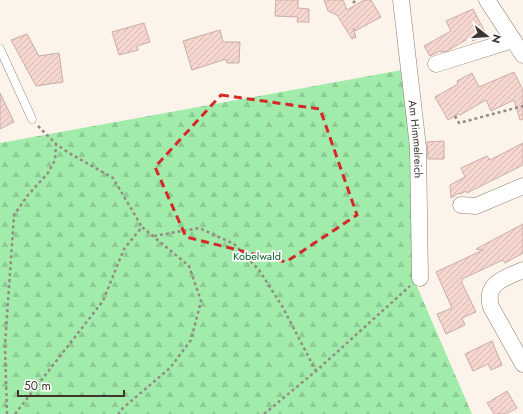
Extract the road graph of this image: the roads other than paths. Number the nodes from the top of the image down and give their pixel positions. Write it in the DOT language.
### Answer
graph roads {
  1 [pos="401,0"];
  2 [pos="487,0"];
  3 [pos="513,40"];
  4 [pos="0,49"];
  5 [pos="523,55"];
  6 [pos="436,64"];
  7 [pos="32,119"];
  8 [pos="523,186"];
  9 [pos="461,205"];
  10 [pos="523,270"];
  11 [pos="420,278"];
  12 [pos="523,364"];
  1 -- 11 [label="street, Am Himmelreich"];
  2 -- 3 [label="street"];
  3 -- 5 [label="street"];
  3 -- 6 [label="street"];
  4 -- 7 [label="lane"];
  8 -- 9 [label="street"];
  10 -- 12 [label="street"];
}
